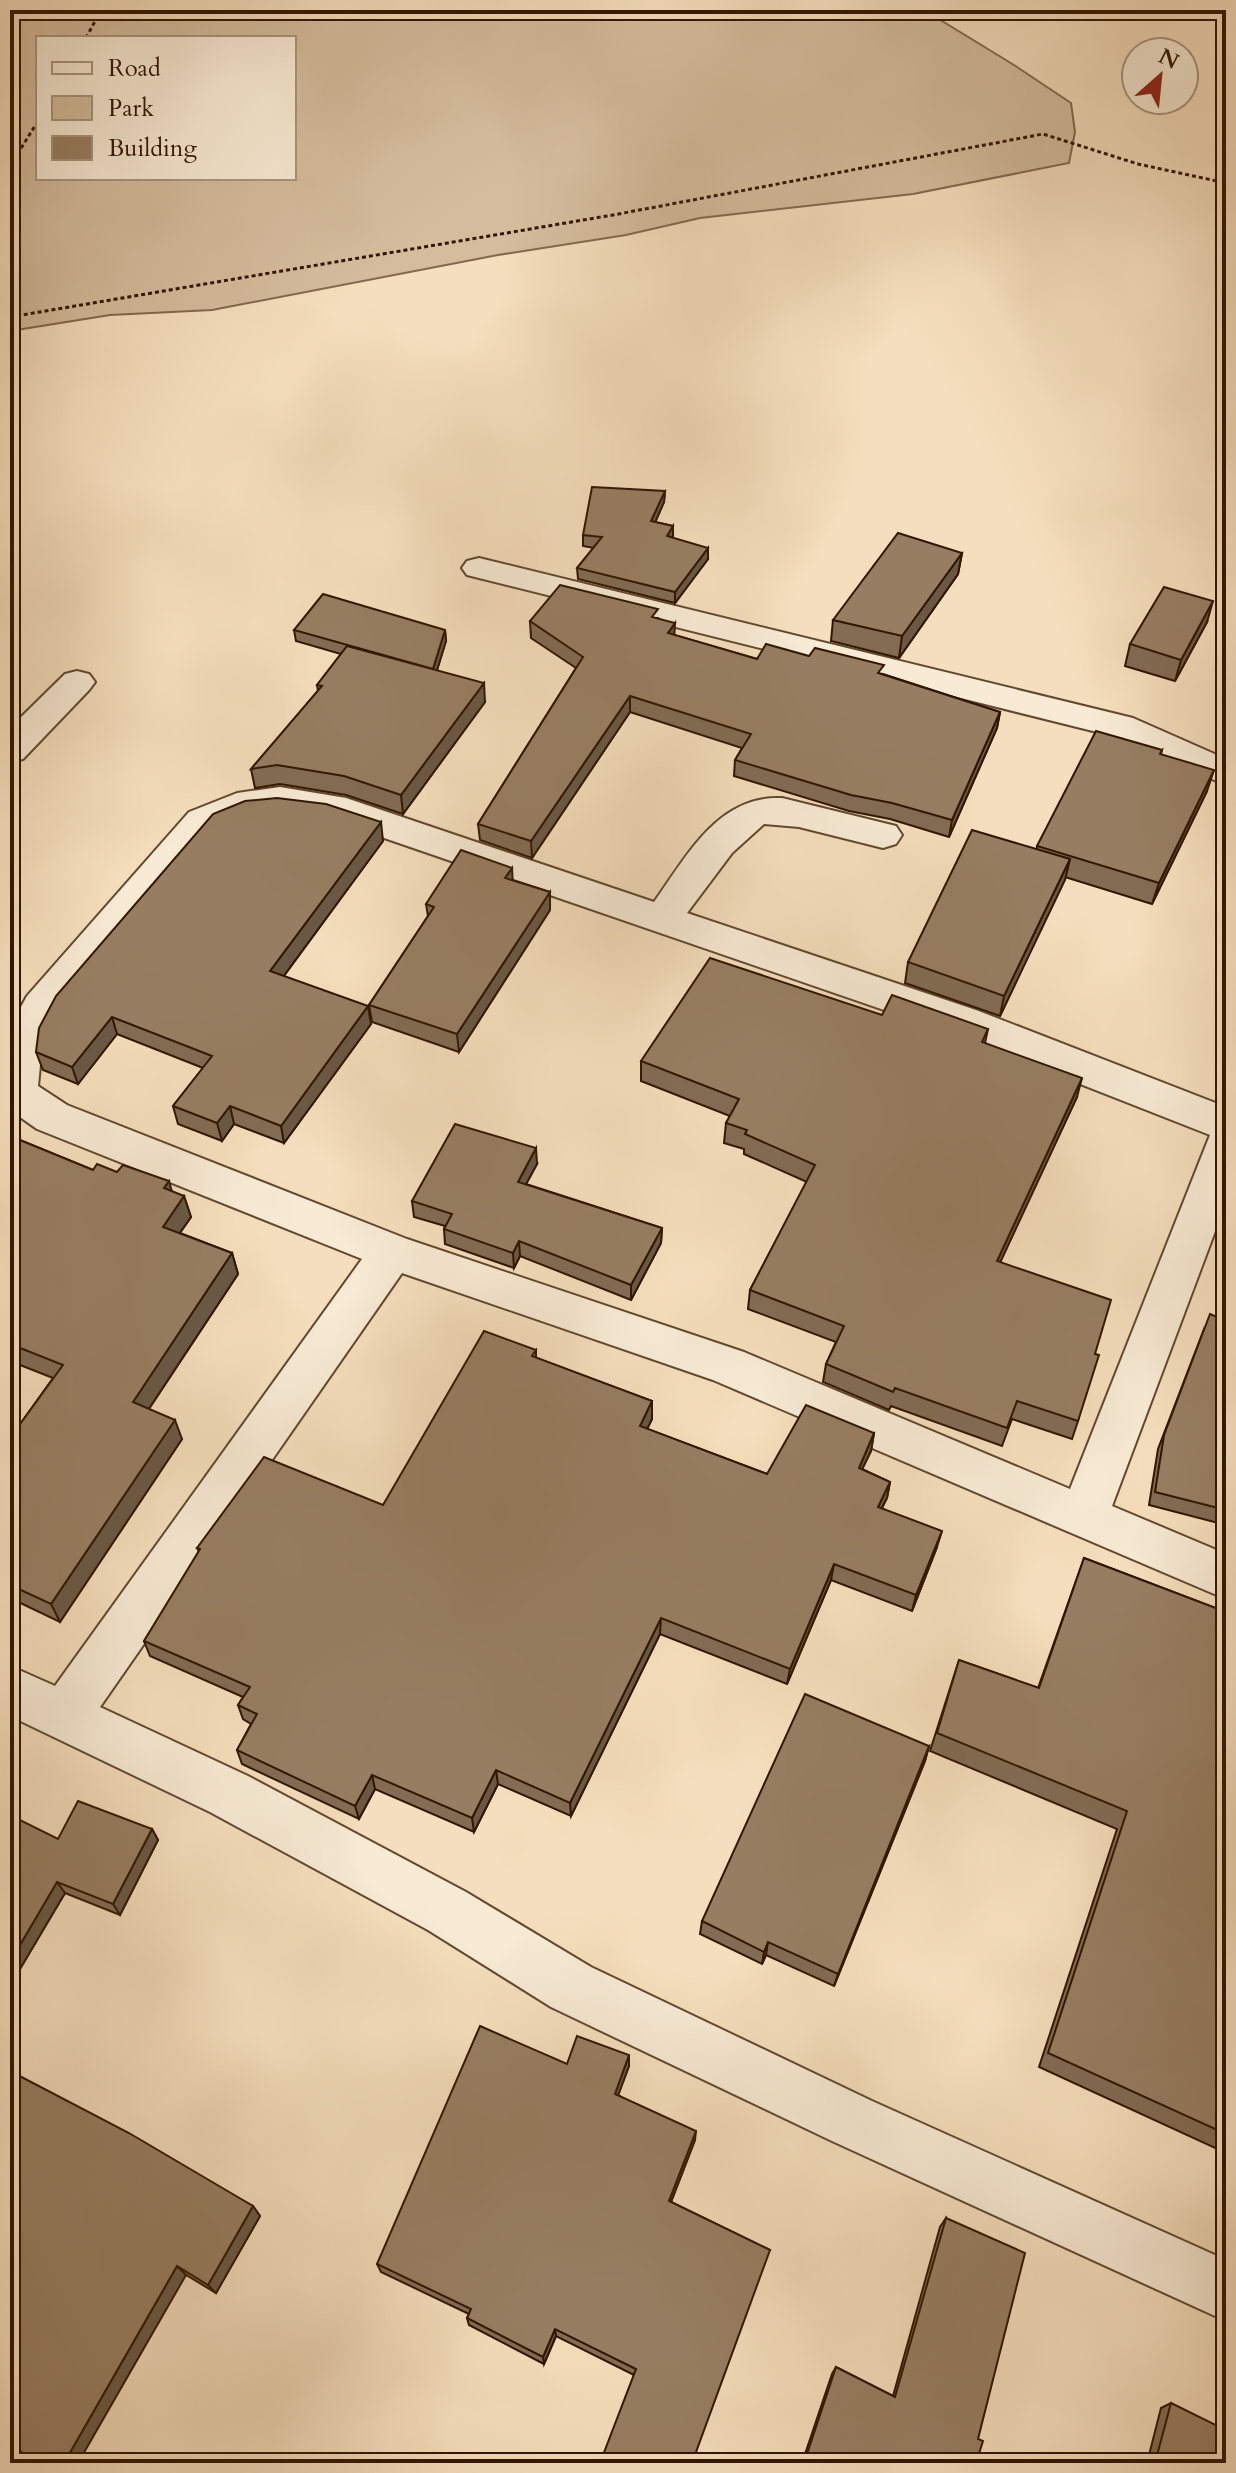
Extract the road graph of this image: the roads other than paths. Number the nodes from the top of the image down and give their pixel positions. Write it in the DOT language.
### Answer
graph roads {
  1 [pos="479,568"];
  2 [pos="77,682"];
  3 [pos="10,750"];
  4 [pos="1226,773"];
  5 [pos="883,835"];
  6 [pos="662,919"];
  7 [pos="13,1076"];
  8 [pos="1226,1124"];
  9 [pos="1226,1145"];
  10 [pos="392,1252"];
  11 [pos="1084,1515"];
  12 [pos="1226,1577"];
  13 [pos="10,1690"];
  14 [pos="64,1716"];
  15 [pos="1226,2291"];
  1 -- 4 [label="street"];
  2 -- 3 [label="street"];
  5 -- 6 [label="street"];
  6 -- 7 [label="street"];
  6 -- 8 [label="street"];
  7 -- 10 [label="street"];
  9 -- 11 [label="street"];
  10 -- 11 [label="street"];
  10 -- 14 [label="street"];
  11 -- 12 [label="street"];
  13 -- 14 [label="street"];
  14 -- 15 [label="street"];
}
